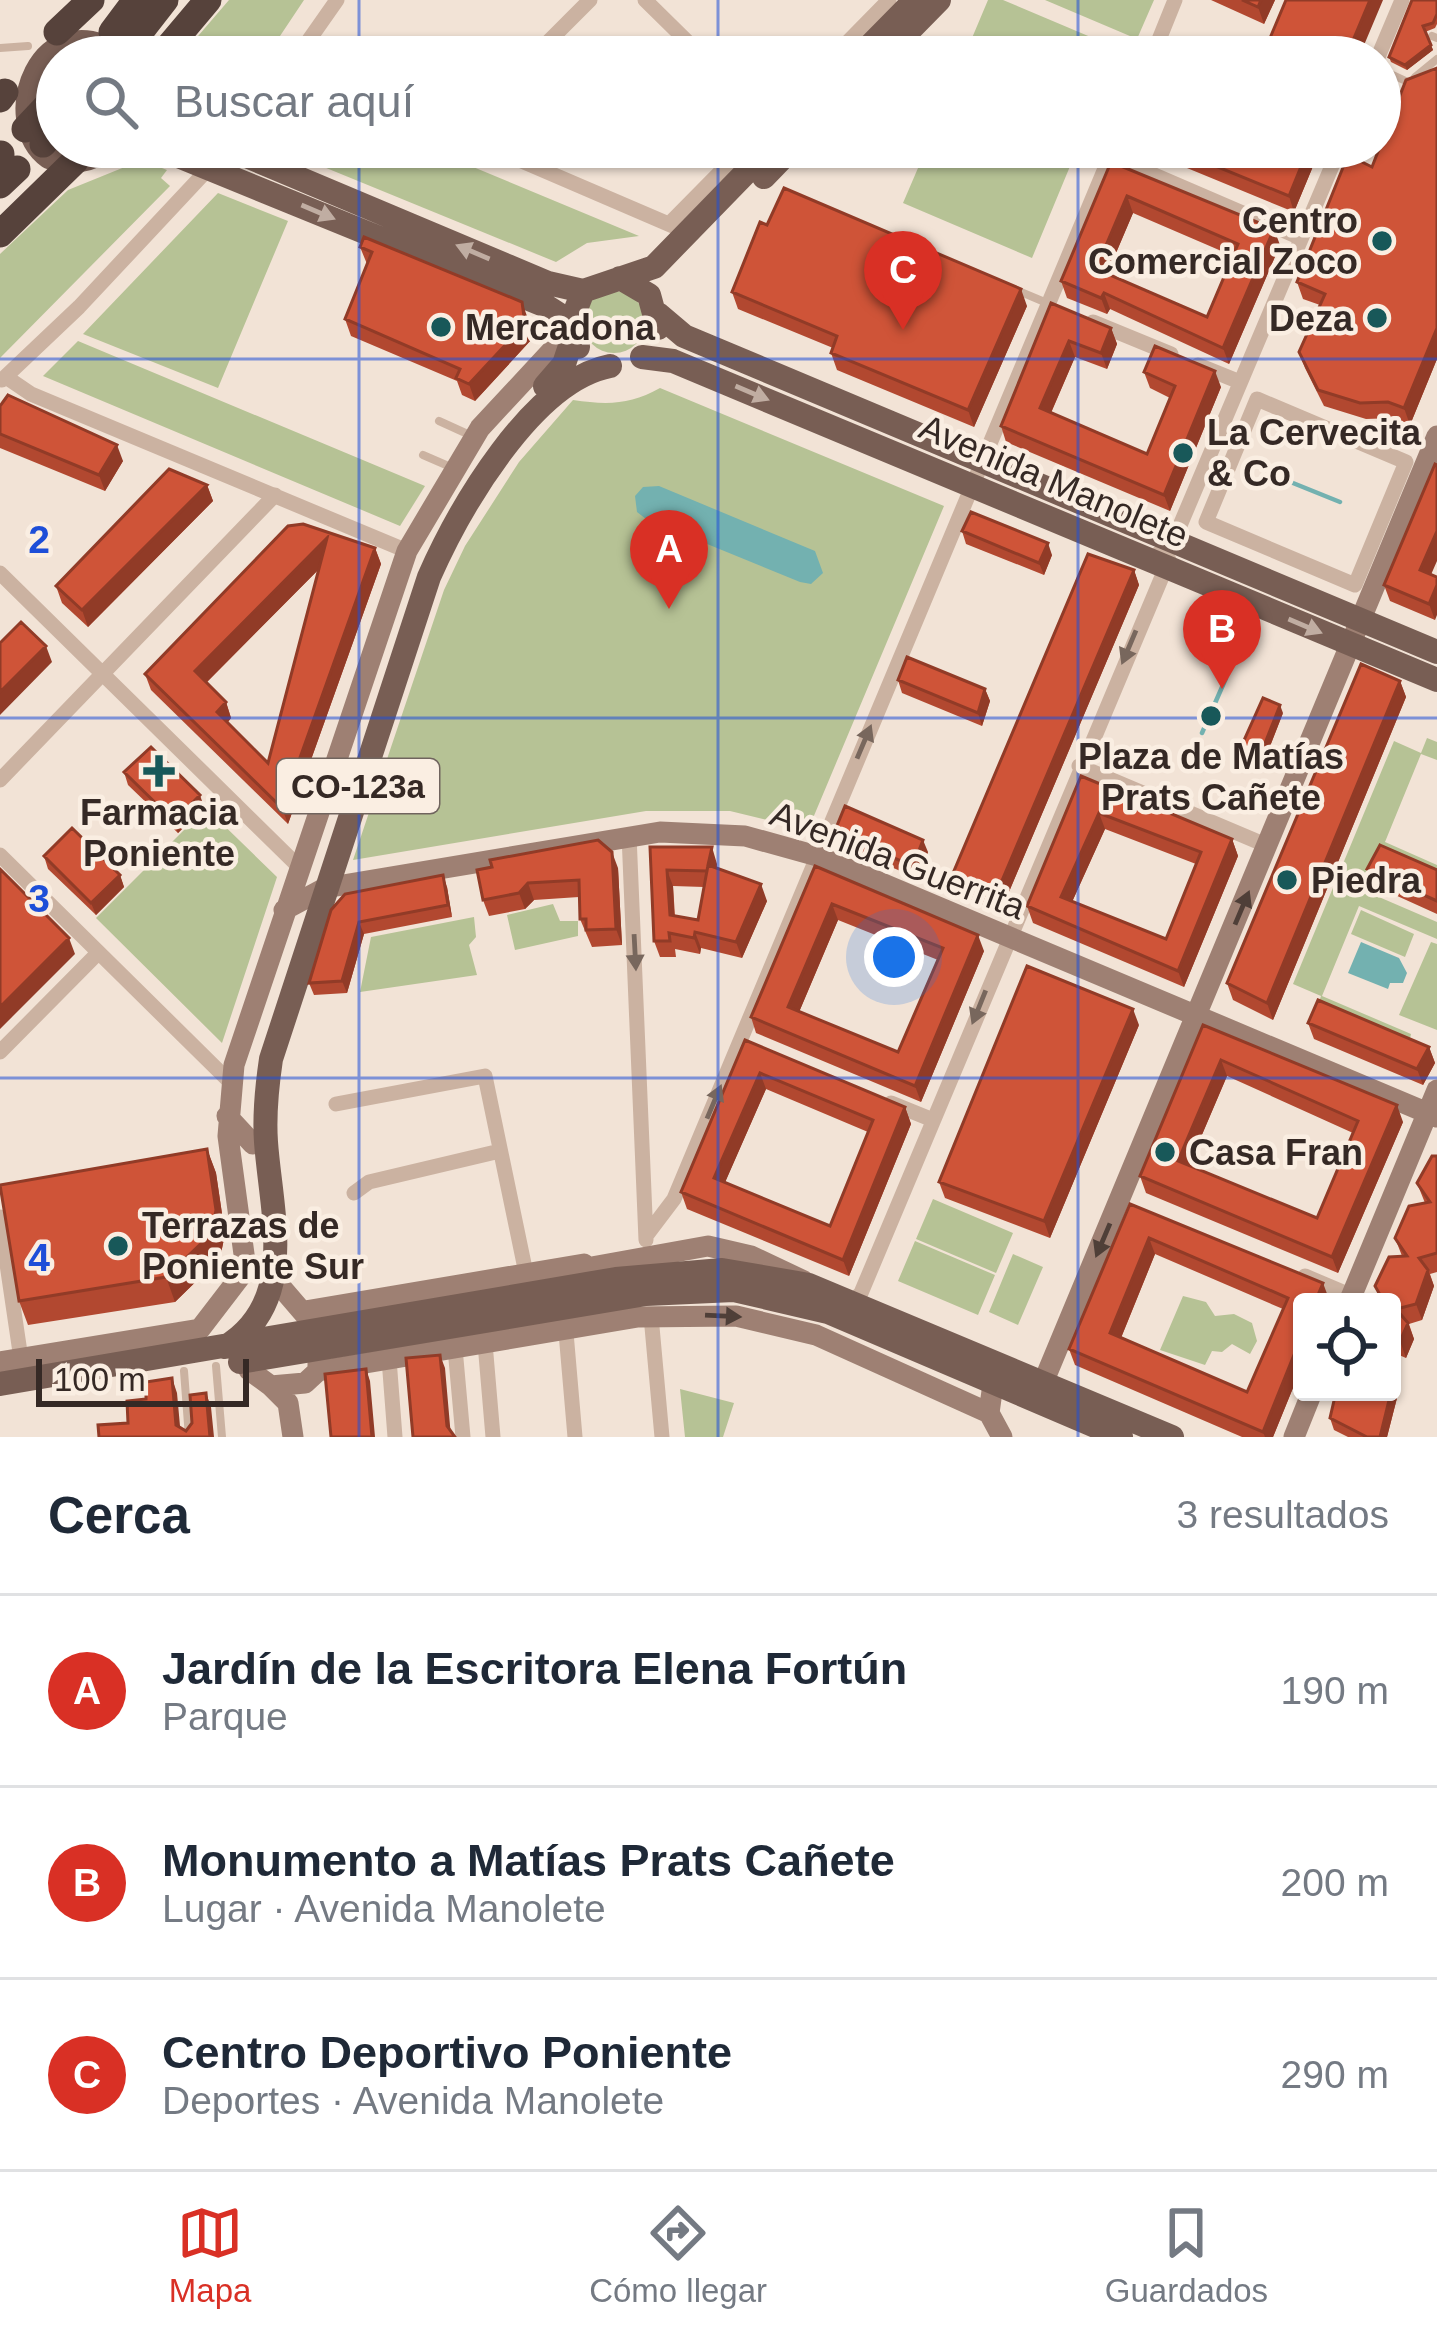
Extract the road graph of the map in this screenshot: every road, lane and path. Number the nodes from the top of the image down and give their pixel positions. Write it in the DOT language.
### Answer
graph roads {
  1 [pos="92,0"];
  2 [pos="136,0"];
  3 [pos="165,0"];
  4 [pos="338,0"];
  5 [pos="590,0"];
  6 [pos="645,0"];
  7 [pos="1175,0"];
  8 [pos="1402,0"];
  9 [pos="916,2"];
  10 [pos="206,6"];
  11 [pos="57,32"];
  12 [pos="49,36"];
  13 [pos="80,36"];
  14 [pos="117,36"];
  15 [pos="121,36"];
  16 [pos="179,36"];
  17 [pos="312,36"];
  18 [pos="554,36"];
  19 [pos="682,36"];
  20 [pos="865,36"];
  21 [pos="881,36"];
  22 [pos="896,36"];
  23 [pos="1160,36"];
  24 [pos="1391,36"];
  25 [pos="36,42"];
  26 [pos="28,46"];
  27 [pos="0,48"];
  28 [pos="1437,59"];
  29 [pos="1415,76"];
  30 [pos="1401,79"];
  31 [pos="1420,88"];
  32 [pos="33,128"];
  33 [pos="207,168"];
  34 [pos="255,168"];
  35 [pos="262,168"];
  36 [pos="539,168"];
  37 [pos="728,168"];
  38 [pos="747,168"];
  39 [pos="773,168"];
  40 [pos="1105,168"];
  41 [pos="1147,168"];
  42 [pos="1331,168"];
  43 [pos="679,227"];
  44 [pos="0,234"];
  45 [pos="1301,238"];
  46 [pos="620,278"];
  47 [pos="1008,286"];
  48 [pos="583,291"];
  49 [pos="1048,303"];
  50 [pos="657,310"];
  51 [pos="572,330"];
  52 [pos="642,357"];
  53 [pos="610,366"];
  54 [pos="3,380"];
  55 [pos="1240,382"];
  56 [pos="1257,399"];
  57 [pos="439,421"];
  58 [pos="1437,436"];
  59 [pos="474,437"];
  60 [pos="423,454"];
  61 [pos="982,460"];
  62 [pos="453,468"];
  63 [pos="971,486"];
  64 [pos="275,494"];
  65 [pos="407,551"];
  66 [pos="1168,554"];
  67 [pos="0,572"];
  68 [pos="1362,621"];
  69 [pos="1352,645"];
  70 [pos="1437,652"];
  71 [pos="104,675"];
  72 [pos="1437,680"];
  73 [pos="1078,766"];
  74 [pos="0,780"];
  75 [pos="629,835"];
  76 [pos="1268,846"];
  77 [pos="0,855"];
  78 [pos="817,856"];
  79 [pos="298,866"];
  80 [pos="316,892"];
  81 [pos="284,910"];
  82 [pos="1008,937"];
  83 [pos="98,952"];
  84 [pos="1197,1016"];
  85 [pos="740,1039"];
  86 [pos="762,1048"];
  87 [pos="0,1052"];
  88 [pos="230,1082"];
  89 [pos="1437,1090"];
  90 [pos="868,1093"];
  91 [pos="336,1104"];
  92 [pos="1432,1115"];
  93 [pos="933,1120"];
  94 [pos="242,1149"];
  95 [pos="500,1151"];
  96 [pos="207,1158"];
  97 [pos="354,1193"];
  98 [pos="668,1210"];
  99 [pos="0,1217"];
  100 [pos="642,1245"];
  101 [pos="676,1249"];
  102 [pos="584,1264"];
  103 [pos="1288,1270"];
  104 [pos="270,1273"];
  105 [pos="528,1283"];
  106 [pos="809,1285"];
  107 [pos="1338,1293"];
  108 [pos="1354,1293"];
  109 [pos="852,1302"];
  110 [pos="564,1309"];
  111 [pos="651,1316"];
  112 [pos="485,1343"];
  113 [pos="455,1348"];
  114 [pos="314,1349"];
  115 [pos="232,1351"];
  116 [pos="183,1352"];
  117 [pos="389,1359"];
  118 [pos="10,1361"];
  119 [pos="154,1376"];
  120 [pos="1043,1383"];
  121 [pos="0,1384"];
  122 [pos="994,1384"];
  123 [pos="271,1386"];
  124 [pos="0,1400"];
  125 [pos="1308,1401"];
  126 [pos="291,1409"];
  127 [pos="989,1413"];
  128 [pos="1073,1418"];
  129 [pos="189,1437"];
  130 [pos="222,1437"];
  131 [pos="293,1437"];
  132 [pos="395,1437"];
  133 [pos="463,1437"];
  134 [pos="493,1437"];
  135 [pos="575,1437"];
  136 [pos="662,1437"];
  137 [pos="1002,1437"];
  138 [pos="1121,1437"];
  139 [pos="1172,1437"];
  140 [pos="1294,1437"];
  1 -- 11 [label="highway"];
  2 -- 14 [label="highway"];
  3 -- 15 [label="highway"];
  4 -- 17 [label="street"];
  5 -- 18 [label="street"];
  6 -- 19 [label="street"];
  7 -- 23 [label="street"];
  8 -- 24 [label="street"];
  9 -- 20 [label="street"];
  9 -- 21 [label="main road"];
  9 -- 22 [label="main road"];
  10 -- 16 [label="highway"];
  11 -- 12 [label="main road"];
  11 -- 13 [label="main road"];
  25 -- 26 [label="main road"];
  26 -- 27 [label="lane"];
  26 -- 32 [label="main road"];
  28 -- 29 [label="lane"];
  30 -- 31 [label="lane"];
  32 -- 44 [label="highway"];
  33 -- 54 [label="street"];
  34 -- 51 [label="main road, one-way"];
  48 -- 35 [label="main road, one-way"];
  36 -- 43 [label="street"];
  37 -- 43 [label="street"];
  38 -- 43 [label="main road"];
  39 -- 50 [label="main road"];
  40 -- 49 [label="street"];
  41 -- 45 [label="street"];
  42 -- 45 [label="street"];
  43 -- 46 [label="main road"];
  45 -- 55 [label="street"];
  46 -- 48 [label="main road"];
  46 -- 50 [label="main road"];
  47 -- 49 [label="lane"];
  48 -- 51 [label="main road"];
  49 -- 55 [label="street"];
  49 -- 61 [label="street"];
  50 -- 52 [label="main road"];
  50 -- 61 [label="main road, Avenida Manolete"];
  51 -- 53 [label="main road"];
  51 -- 59 [label="street"];
  51 -- 80 [label="main road, CO-123a"];
  52 -- 53 [label="main road"];
  52 -- 63 [label="main road, Avenida Manolete, one-way"];
  53 -- 80 [label="main road, CO-123a"];
  54 -- 64 [label="street"];
  55 -- 66 [label="street"];
  56 -- 56 [label="street"];
  57 -- 59 [label="lane"];
  58 -- 68 [label="street"];
  59 -- 62 [label="street"];
  60 -- 62 [label="lane"];
  61 -- 63 [label="street"];
  61 -- 66 [label="main road, Avenida Manolete"];
  62 -- 65 [label="street"];
  63 -- 66 [label="main road, Avenida Manolete"];
  78 -- 63 [label="street, one-way"];
  64 -- 65 [label="street"];
  64 -- 71 [label="street"];
  65 -- 79 [label="street"];
  66 -- 68 [label="main road, Avenida Manolete"];
  66 -- 69 [label="main road, Avenida Manolete, one-way"];
  66 -- 73 [label="street, one-way"];
  67 -- 71 [label="street"];
  68 -- 69 [label="street"];
  68 -- 70 [label="main road, Avenida Manolete"];
  69 -- 72 [label="main road, Avenida Manolete"];
  69 -- 76 [label="street"];
  71 -- 74 [label="street"];
  71 -- 79 [label="street"];
  73 -- 76 [label="street"];
  73 -- 82 [label="street"];
  75 -- 78 [label="street, Avenida Guerrita"];
  75 -- 80 [label="street, Avenida Guerrita"];
  75 -- 100 [label="street, one-way"];
  84 -- 76 [label="street, one-way"];
  77 -- 83 [label="street"];
  78 -- 82 [label="street, Avenida Guerrita"];
  78 -- 85 [label="street"];
  79 -- 81 [label="street"];
  80 -- 81 [label="street"];
  80 -- 94 [label="main road, CO-123a"];
  80 -- 104 [label="main road, CO-123a"];
  81 -- 88 [label="street"];
  82 -- 84 [label="street, Avenida Guerrita"];
  82 -- 93 [label="street, one-way"];
  83 -- 87 [label="street"];
  83 -- 88 [label="street"];
  84 -- 92 [label="street, Avenida Guerrita"];
  84 -- 120 [label="street, one-way"];
  85 -- 86 [label="street"];
  98 -- 85 [label="street, one-way"];
  88 -- 94 [label="street"];
  89 -- 92 [label="street"];
  90 -- 93 [label="street"];
  91 -- 95 [label="street"];
  92 -- 108 [label="street"];
  93 -- 109 [label="street"];
  94 -- 96 [label="street"];
  94 -- 104 [label="main road, CO-123a"];
  94 -- 116 [label="street"];
  95 -- 97 [label="street"];
  95 -- 105 [label="street"];
  98 -- 100 [label="street"];
  98 -- 101 [label="street"];
  99 -- 118 [label="street"];
  100 -- 101 [label="street"];
  100 -- 102 [label="street"];
  101 -- 106 [label="street"];
  102 -- 105 [label="street"];
  102 -- 110 [label="street"];
  103 -- 107 [label="street"];
  104 -- 114 [label="street"];
  104 -- 115 [label="main road"];
  104 -- 116 [label="main road"];
  105 -- 110 [label="main road"];
  105 -- 114 [label="main road"];
  106 -- 109 [label="main road"];
  106 -- 110 [label="main road"];
  109 -- 120 [label="main road"];
  110 -- 111 [label="street"];
  110 -- 112 [label="street"];
  110 -- 114 [label="main road"];
  110 -- 122 [label="main road"];
  110 -- 135 [label="street"];
  111 -- 127 [label="street, one-way"];
  111 -- 136 [label="street"];
  112 -- 113 [label="street"];
  112 -- 134 [label="street"];
  113 -- 117 [label="street"];
  113 -- 133 [label="street"];
  114 -- 115 [label="main road"];
  114 -- 117 [label="street"];
  114 -- 123 [label="street"];
  114 -- 126 [label="street"];
  115 -- 116 [label="main road"];
  115 -- 119 [label="main road"];
  115 -- 123 [label="street"];
  115 -- 130 [label="lane"];
  116 -- 118 [label="street"];
  116 -- 119 [label="main road"];
  116 -- 121 [label="main road"];
  116 -- 129 [label="lane"];
  117 -- 132 [label="street"];
  119 -- 124 [label="main road"];
  120 -- 128 [label="main road"];
  122 -- 127 [label="street"];
  122 -- 128 [label="main road"];
  123 -- 126 [label="street"];
  125 -- 140 [label="street"];
  126 -- 131 [label="street"];
  127 -- 137 [label="street"];
  128 -- 138 [label="main road"];
  128 -- 139 [label="main road"];
}
